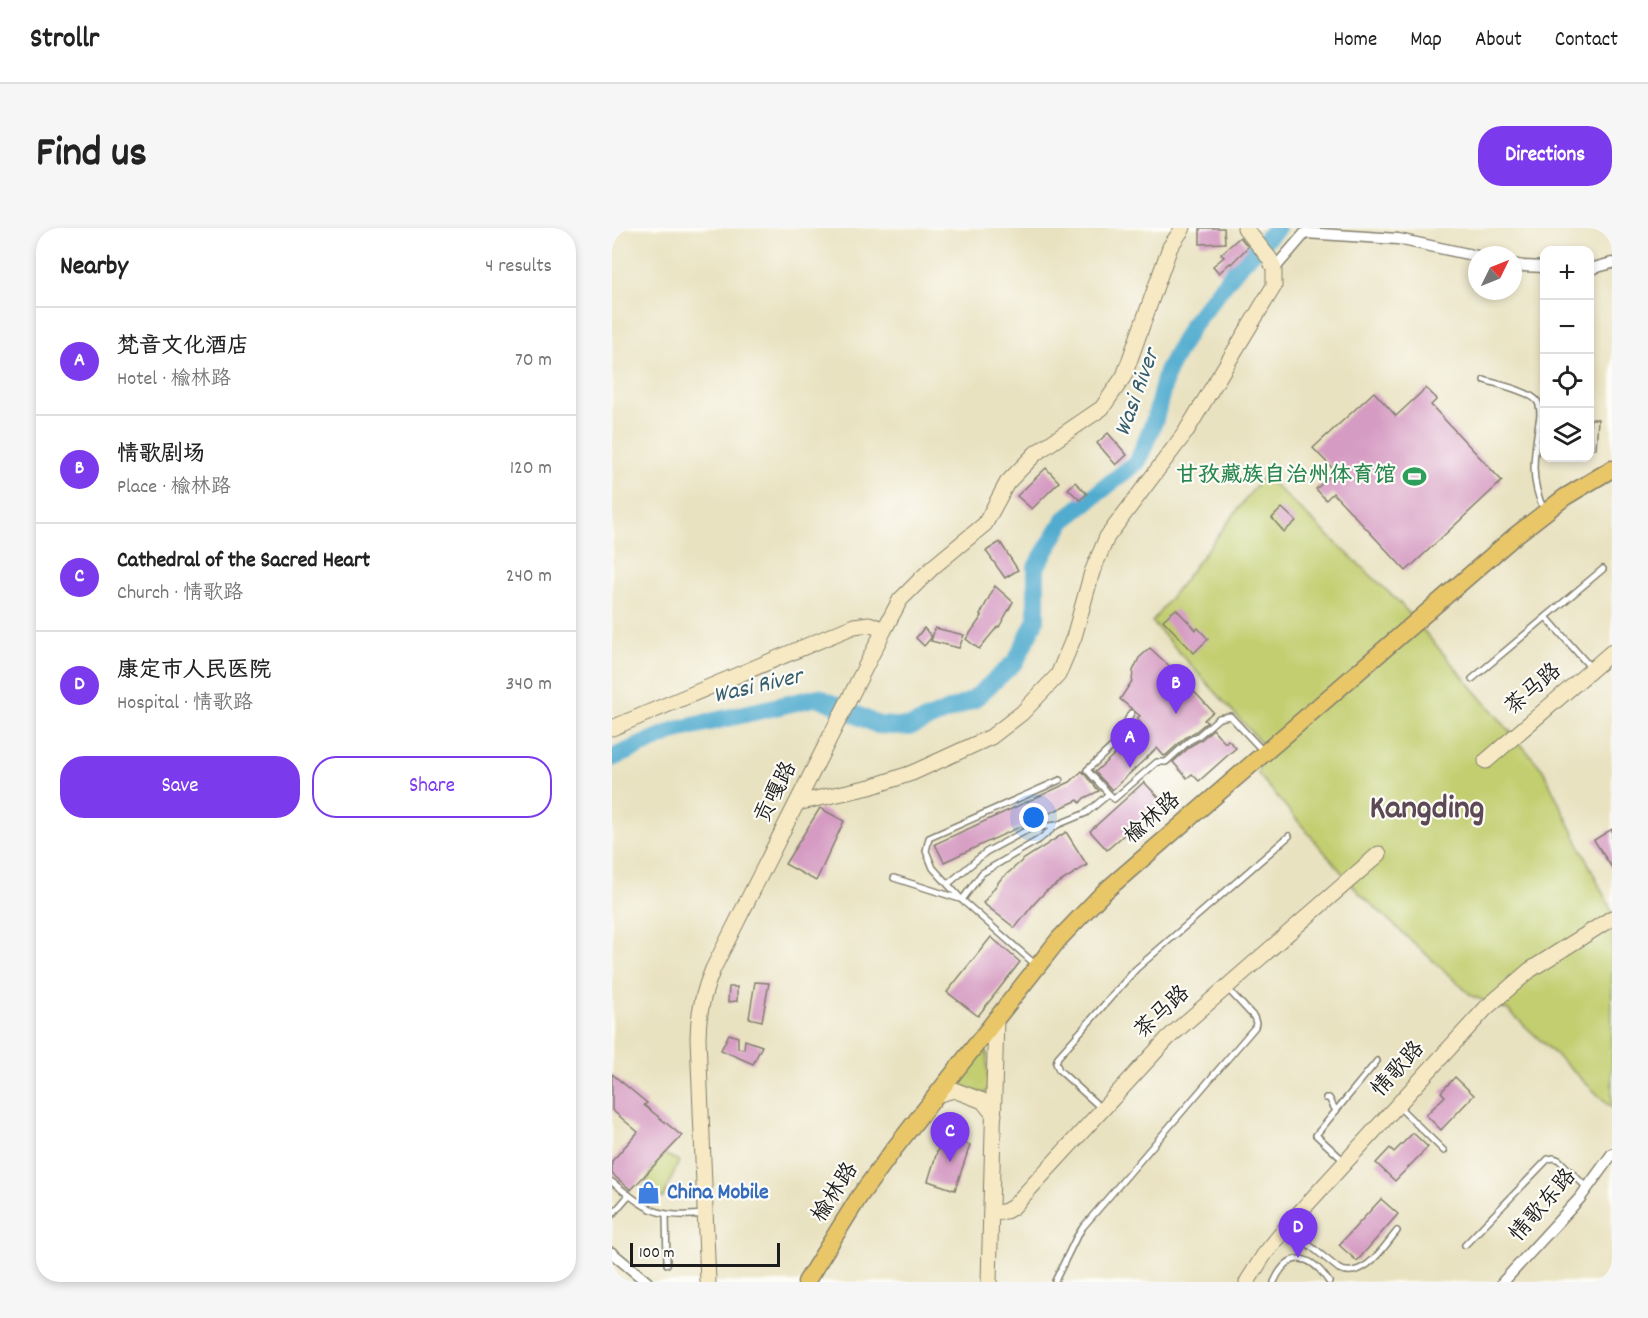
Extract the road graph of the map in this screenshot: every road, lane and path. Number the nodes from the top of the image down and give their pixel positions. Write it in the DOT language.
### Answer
graph roads {
  1 [pos="1183,228"];
  2 [pos="1247,230"];
  3 [pos="1468,254"];
  4 [pos="1612,263"];
  5 [pos="1272,264"];
  6 [pos="1522,265"];
  7 [pos="1540,267"];
  8 [pos="1594,268"];
  9 [pos="1484,380"];
  10 [pos="1612,470"];
  11 [pos="1545,512"];
  12 [pos="1603,569"];
  13 [pos="1546,617"];
  14 [pos="881,637"];
  15 [pos="1612,652"];
  16 [pos="1592,670"];
  17 [pos="1472,679"];
  18 [pos="1131,713"];
  19 [pos="612,728"];
  20 [pos="1264,752"];
  21 [pos="1486,761"];
  22 [pos="1060,780"];
  23 [pos="1109,794"];
  24 [pos="797,802"];
  25 [pos="1057,825"];
  26 [pos="1289,836"];
  27 [pos="1379,854"];
  28 [pos="894,878"];
  29 [pos="948,884"];
  30 [pos="962,900"];
  31 [pos="1612,918"];
  32 [pos="1037,966"];
  33 [pos="1226,986"];
  34 [pos="996,1018"];
  35 [pos="1377,1060"];
  36 [pos="936,1095"];
  37 [pos="1326,1098"];
  38 [pos="1397,1105"];
  39 [pos="1102,1109"];
  40 [pos="1336,1111"];
  41 [pos="994,1115"];
  42 [pos="1444,1151"];
  43 [pos="1612,1154"];
  44 [pos="1345,1162"];
  45 [pos="612,1182"];
  46 [pos="1587,1188"];
  47 [pos="629,1195"];
  48 [pos="705,1214"];
  49 [pos="991,1214"];
  50 [pos="612,1215"];
  51 [pos="666,1215"];
  52 [pos="1287,1227"];
  53 [pos="1397,1232"];
  54 [pos="1465,1245"];
  55 [pos="612,1254"];
  56 [pos="667,1264"];
  57 [pos="710,1277"];
  58 [pos="1055,1281"];
  59 [pos="647,1282"];
  60 [pos="806,1282"];
  61 [pos="990,1282"];
  62 [pos="1247,1282"];
  63 [pos="1274,1282"];
  64 [pos="1329,1282"];
  65 [pos="1503,1282"];
  1 -- 14 [label="street, 贡嘎路"];
  2 -- 5 [label="street"];
  3 -- 5 [label="street"];
  4 -- 8 [label="street"];
  5 -- 24 [label="street"];
  6 -- 7 [label="street"];
  9 -- 11 [label="lane"];
  10 -- 11 [label="main road, 榆林路"];
  11 -- 20 [label="main road, 榆林路"];
  12 -- 13 [label="lane"];
  13 -- 16 [label="lane"];
  13 -- 17 [label="lane"];
  14 -- 19 [label="street"];
  14 -- 24 [label="street, 贡嘎路"];
  15 -- 16 [label="street, 茶马路"];
  16 -- 21 [label="street, 茶马路"];
  18 -- 23 [label="lane"];
  20 -- 23 [label="lane"];
  20 -- 32 [label="main road, 榆林路"];
  22 -- 29 [label="lane"];
  23 -- 25 [label="lane"];
  24 -- 48 [label="street, 贡嘎路"];
  25 -- 29 [label="lane"];
  25 -- 30 [label="lane"];
  26 -- 39 [label="lane"];
  27 -- 33 [label="street, 茶马路"];
  28 -- 30 [label="lane"];
  29 -- 30 [label="lane"];
  30 -- 32 [label="lane"];
  31 -- 38 [label="street, 情歌路"];
  32 -- 34 [label="main road, 榆林路"];
  33 -- 39 [label="street, 茶马路"];
  33 -- 58 [label="lane"];
  34 -- 36 [label="main road, 榆林路"];
  34 -- 41 [label="street"];
  35 -- 40 [label="lane"];
  36 -- 41 [label="street"];
  36 -- 60 [label="main road, 榆林路"];
  37 -- 40 [label="lane"];
  38 -- 42 [label="lane"];
  38 -- 44 [label="street, 情歌路"];
  39 -- 49 [label="street, 茶马路"];
  40 -- 44 [label="lane"];
  41 -- 49 [label="street"];
  43 -- 46 [label="street, 情歌东路"];
  44 -- 52 [label="street, 情歌路"];
  45 -- 47 [label="lane"];
  46 -- 54 [label="lane"];
  46 -- 65 [label="street, 情歌东路"];
  47 -- 50 [label="lane"];
  47 -- 51 [label="lane"];
  48 -- 51 [label="lane"];
  48 -- 57 [label="street, 贡嘎路"];
  49 -- 61 [label="street"];
  51 -- 56 [label="lane"];
  52 -- 53 [label="lane"];
  52 -- 62 [label="street, 情歌路"];
  55 -- 59 [label="street"];
  63 -- 64 [label="lane"];
}
